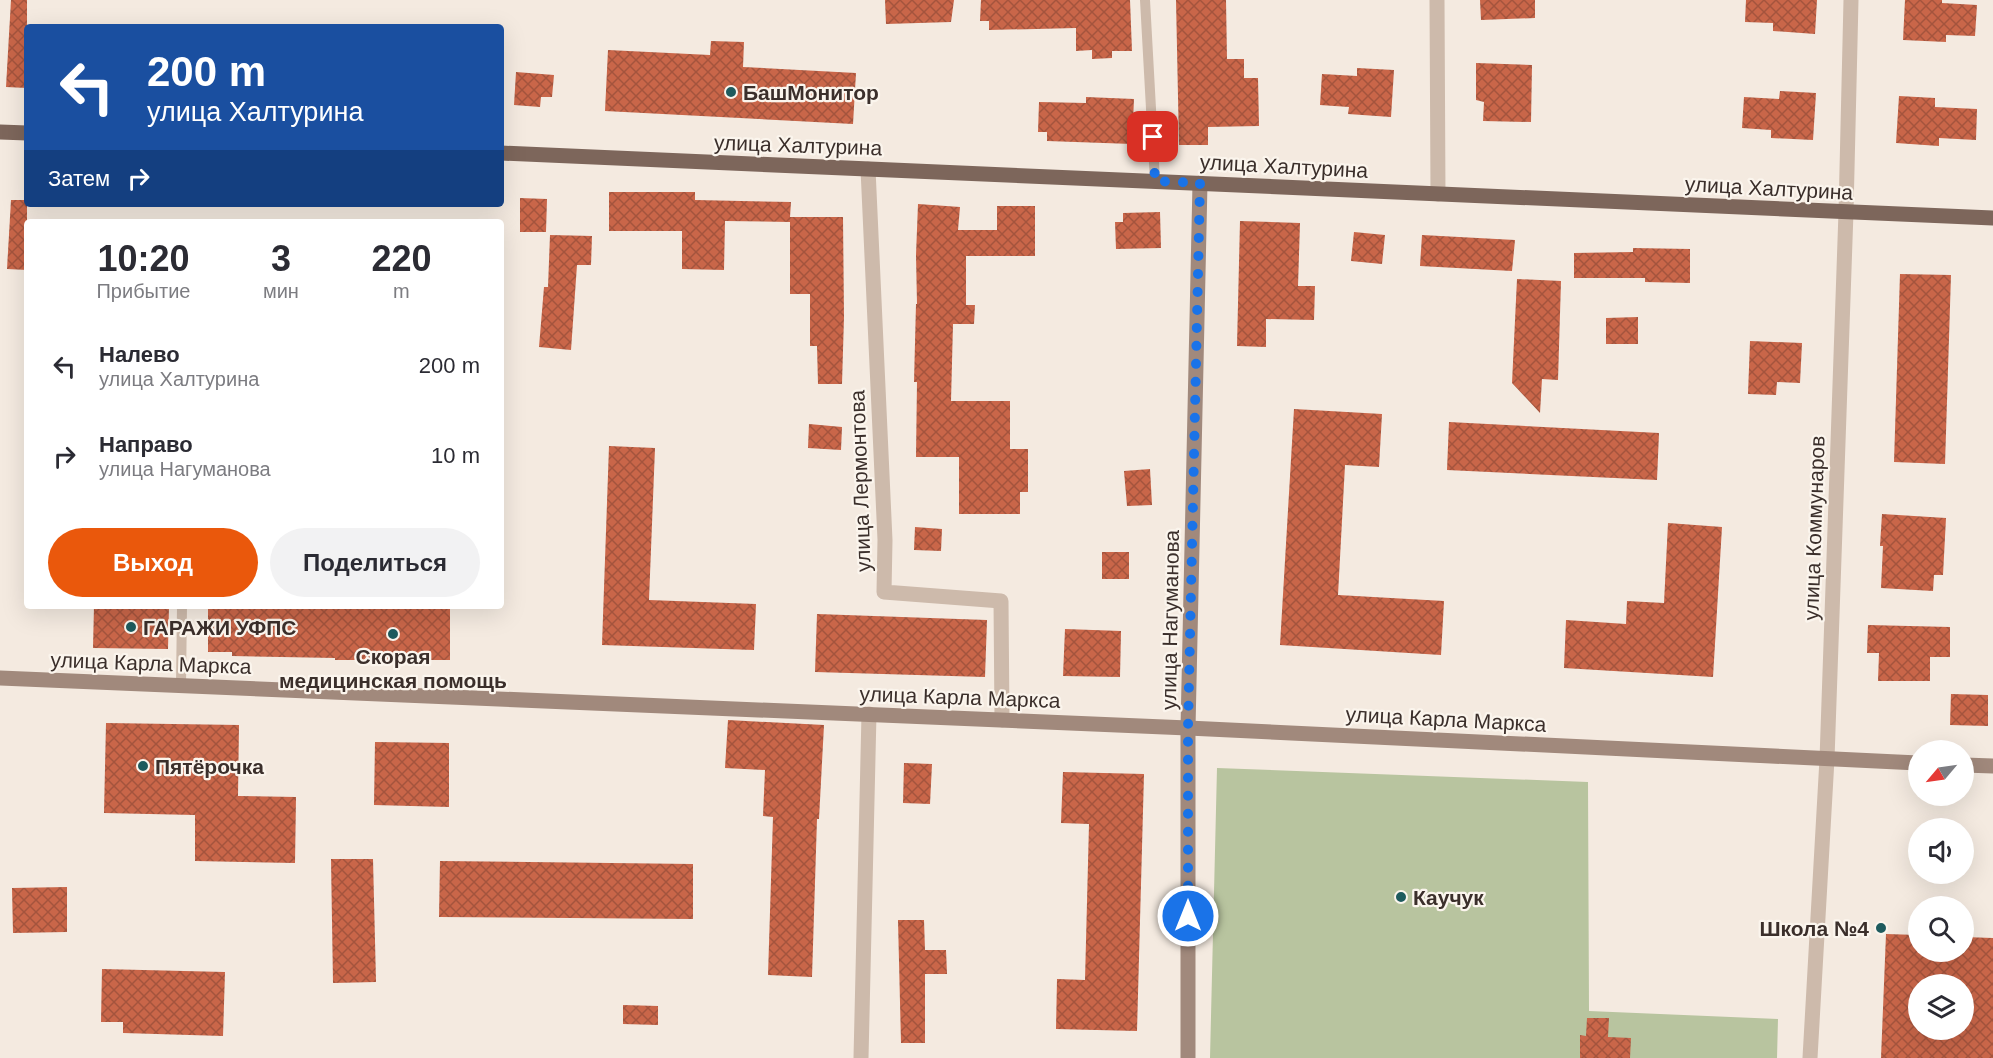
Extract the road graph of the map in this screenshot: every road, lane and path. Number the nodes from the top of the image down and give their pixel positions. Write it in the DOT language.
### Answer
graph roads {
  1 [pos="1145,0"];
  2 [pos="1437,0"];
  3 [pos="1851,0"];
  4 [pos="0,132"];
  5 [pos="24,133"];
  6 [pos="504,153"];
  7 [pos="868,169"];
  8 [pos="1155,181"];
  9 [pos="1200,183"];
  10 [pos="1438,194"];
  11 [pos="1846,212"];
  12 [pos="1993,218"];
  13 [pos="182,609"];
  14 [pos="0,678"];
  15 [pos="180,686"];
  16 [pos="868,714"];
  17 [pos="1002,720"];
  18 [pos="1188,728"];
  19 [pos="1827,759"];
  20 [pos="1908,763"];
  21 [pos="1974,765"];
  22 [pos="1993,766"];
  23 [pos="861,1058"];
  24 [pos="1188,1058"];
  25 [pos="1810,1058"];
  1 -- 8 [label="lane"];
  2 -- 10 [label="street"];
  3 -- 11 [label="street, улица Коммунаров"];
  4 -- 5 [label="main road"];
  6 -- 7 [label="main road, улица Халтурина"];
  7 -- 8 [label="main road, улица Халтурина"];
  7 -- 17 [label="street, улица Лермонтова"];
  8 -- 9 [label="main road, улица Халтурина"];
  9 -- 10 [label="main road, улица Халтурина"];
  9 -- 18 [label="street, улица Нагуманова"];
  10 -- 11 [label="main road, улица Халтурина"];
  11 -- 12 [label="main road, улица Халтурина"];
  11 -- 19 [label="street, улица Коммунаров"];
  13 -- 15 [label="lane"];
  14 -- 15 [label="street, улица Карла Маркса"];
  15 -- 16 [label="street, улица Карла Маркса"];
  16 -- 17 [label="street, улица Карла Маркса"];
  16 -- 23 [label="street"];
  17 -- 18 [label="street, улица Карла Маркса"];
  18 -- 19 [label="street, улица Карла Маркса"];
  18 -- 24 [label="street, улица Нагуманова"];
  19 -- 20 [label="street, улица Карла Маркса"];
  19 -- 25 [label="street, улица Коммунаров"];
  21 -- 22 [label="street"];
}
